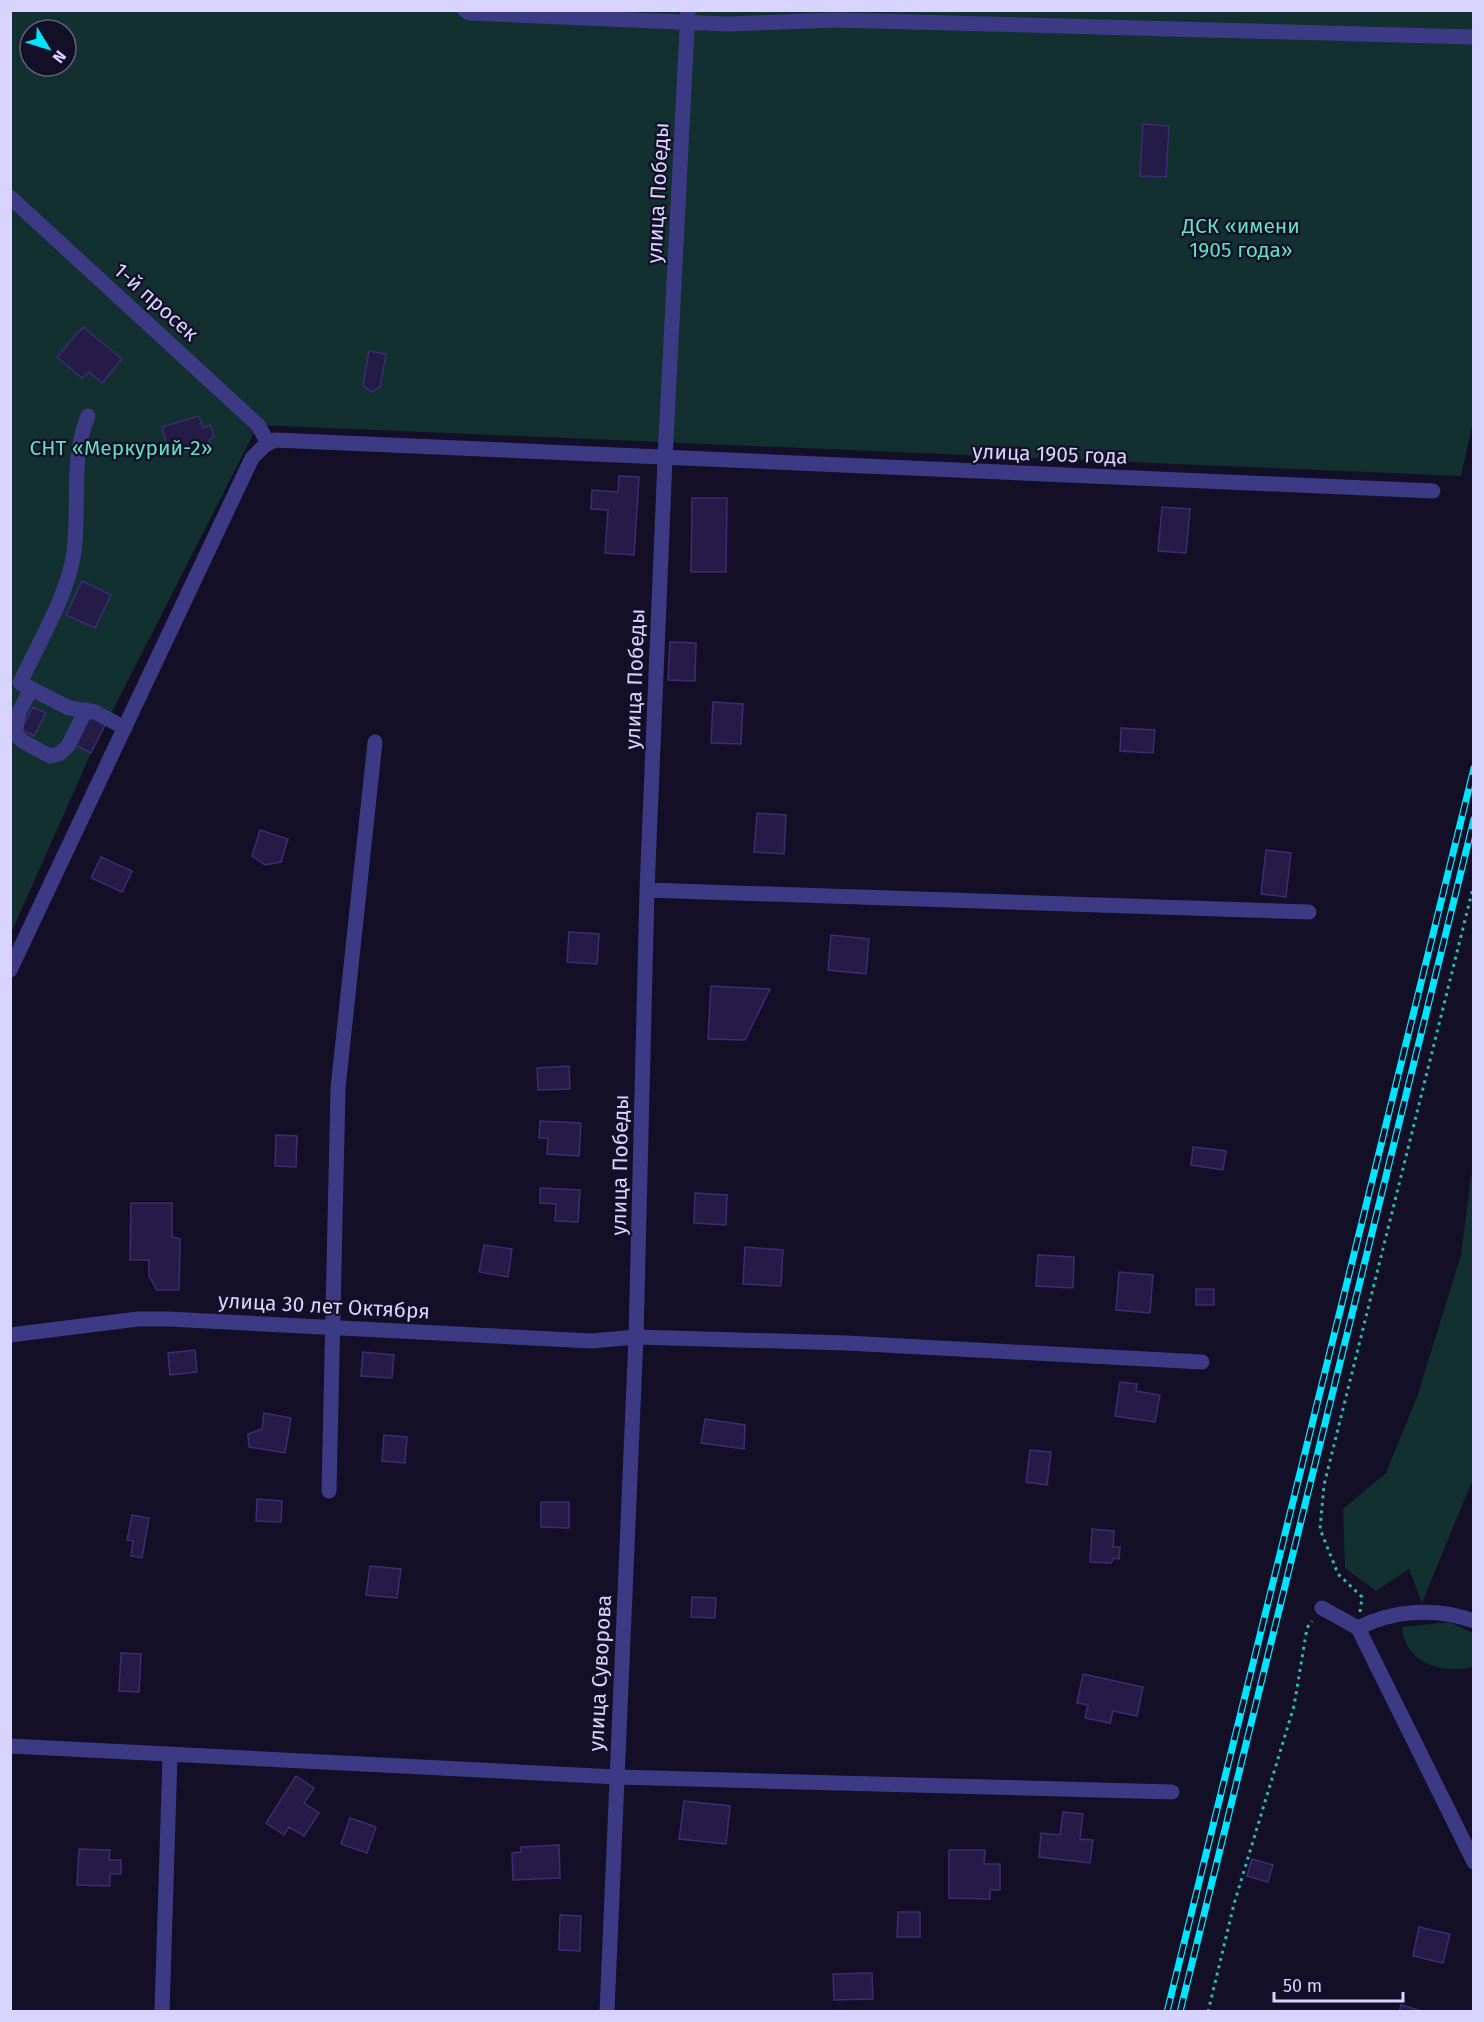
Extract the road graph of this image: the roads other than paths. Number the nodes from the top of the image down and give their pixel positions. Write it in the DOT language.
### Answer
graph roads {
  1 [pos="465,10"];
  2 [pos="688,17"];
  3 [pos="1473,37"];
  4 [pos="10,197"];
  5 [pos="88,417"];
  6 [pos="268,443"];
  7 [pos="665,459"];
  8 [pos="1433,491"];
  9 [pos="20,683"];
  10 [pos="86,710"];
  11 [pos="125,728"];
  12 [pos="375,742"];
  13 [pos="647,890"];
  14 [pos="1309,912"];
  15 [pos="17,940"];
  16 [pos="10,970"];
  17 [pos="332,1326"];
  18 [pos="10,1335"];
  19 [pos="636,1337"];
  20 [pos="1202,1362"];
  21 [pos="329,1491"];
  22 [pos="1323,1608"];
  23 [pos="1473,1621"];
  24 [pos="1358,1628"];
  25 [pos="10,1746"];
  26 [pos="170,1756"];
  27 [pos="617,1777"];
  28 [pos="1172,1792"];
  29 [pos="1473,1862"];
  30 [pos="162,2012"];
  31 [pos="607,2012"];
  1 -- 2 [label="street"];
  2 -- 3 [label="street"];
  2 -- 7 [label="street, улица Победы"];
  4 -- 6 [label="street, 1-й просек"];
  5 -- 9 [label="street"];
  6 -- 7 [label="street, улица 1905 года"];
  6 -- 11 [label="street"];
  7 -- 8 [label="street, улица 1905 года"];
  7 -- 13 [label="street, улица Победы"];
  9 -- 10 [label="street"];
  9 -- 10 [label="street"];
  10 -- 11 [label="street"];
  11 -- 15 [label="street"];
  12 -- 17 [label="street"];
  13 -- 14 [label="street"];
  13 -- 19 [label="street, улица Победы"];
  15 -- 16 [label="street"];
  17 -- 18 [label="street, улица 30 лет Октября"];
  17 -- 19 [label="street, улица 30 лет Октября"];
  17 -- 21 [label="street"];
  19 -- 20 [label="street, улица 30 лет Октября"];
  19 -- 27 [label="street, улица Суворова"];
  22 -- 24 [label="street"];
  23 -- 24 [label="street"];
  24 -- 29 [label="street"];
  25 -- 26 [label="street"];
  26 -- 27 [label="street"];
  26 -- 30 [label="street"];
  27 -- 28 [label="street"];
  27 -- 31 [label="street, улица Суворова"];
}
